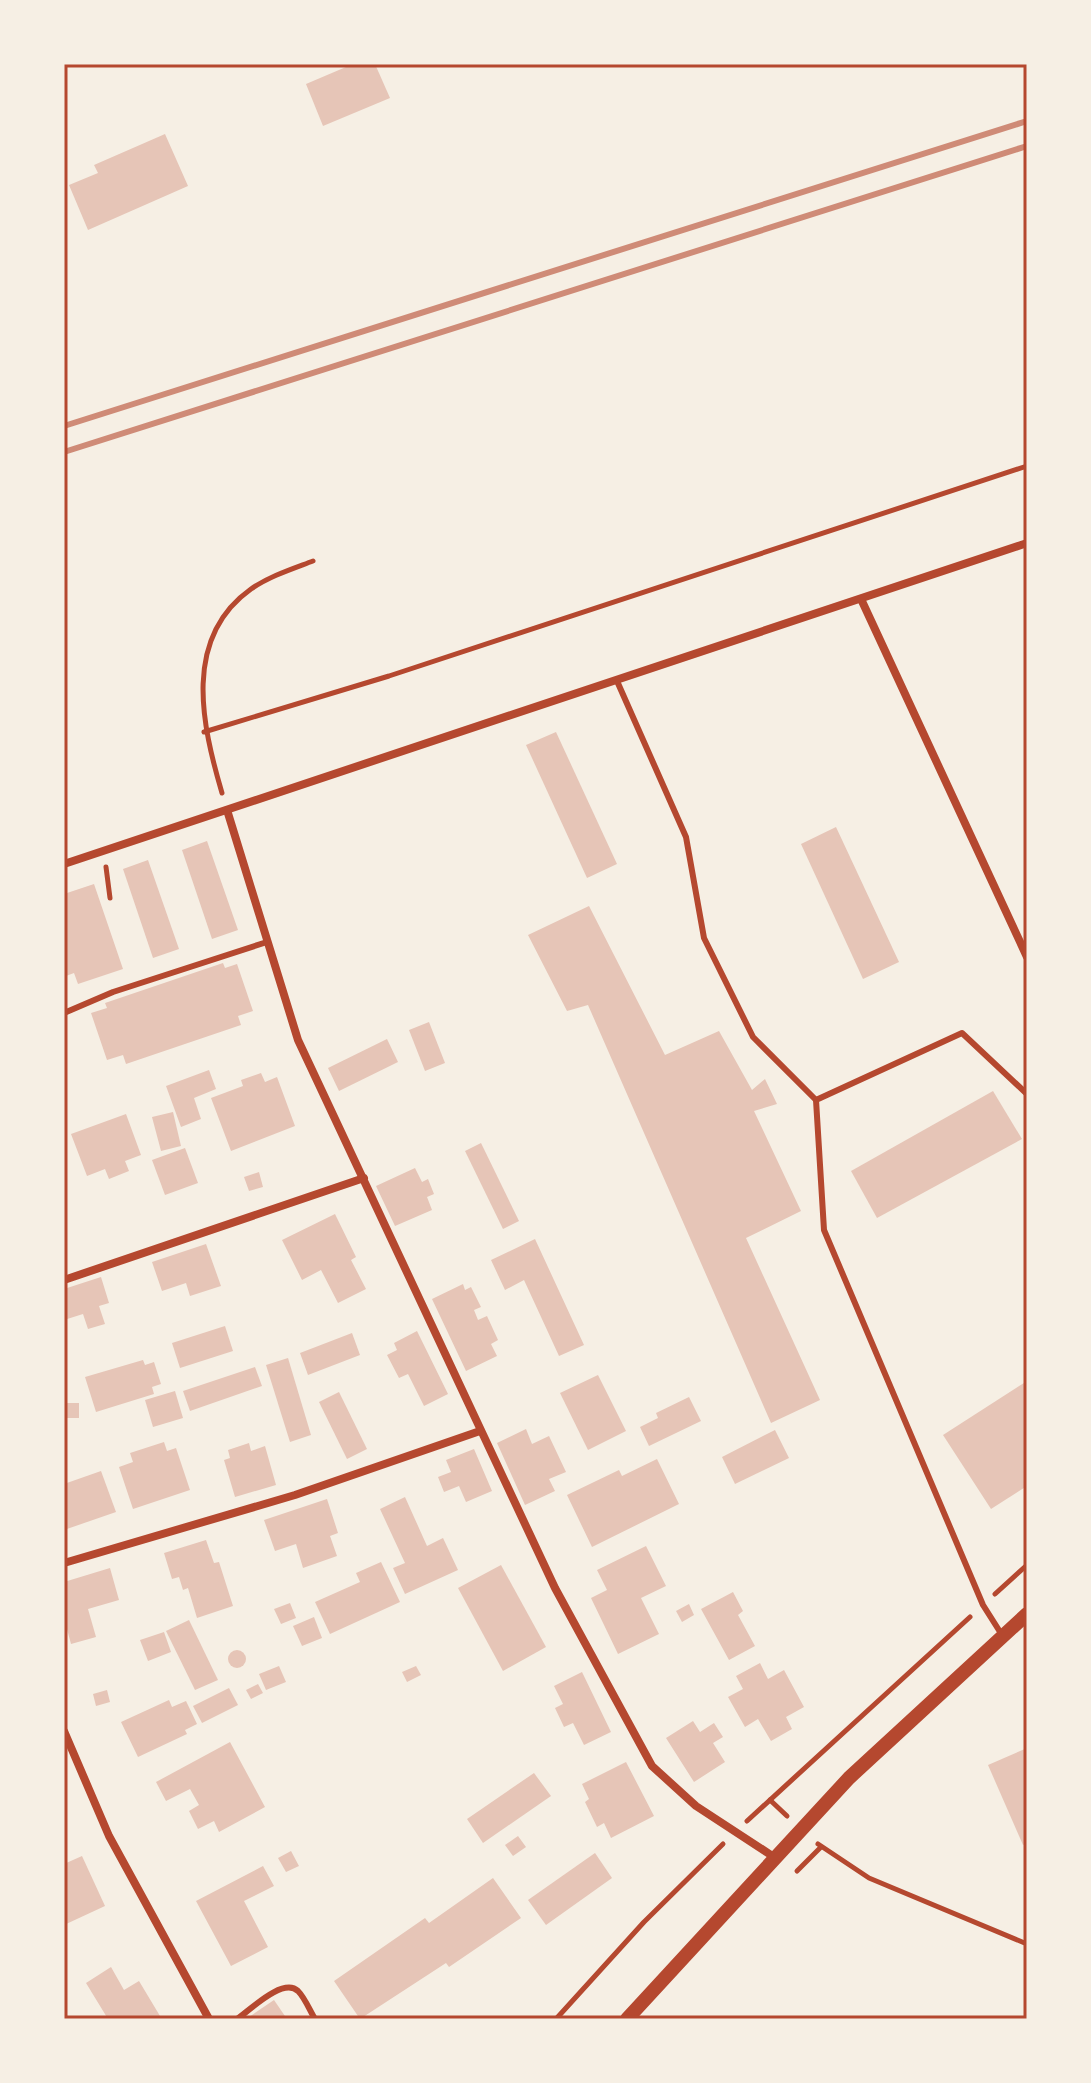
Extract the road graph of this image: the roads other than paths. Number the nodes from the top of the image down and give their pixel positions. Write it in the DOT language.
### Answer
graph roads {
  1 [pos="1027,543"];
  2 [pos="861,599"];
  3 [pos="617,681"];
  4 [pos="227,810"];
  5 [pos="64,864"];
  6 [pos="267,942"];
  7 [pos="1027,957"];
  8 [pos="64,1013"];
  9 [pos="1027,1094"];
  10 [pos="816,1100"];
  11 [pos="364,1178"];
  12 [pos="64,1280"];
  13 [pos="480,1431"];
  14 [pos="64,1563"];
  15 [pos="1027,1614"];
  16 [pos="1002,1635"];
  17 [pos="64,1731"];
  18 [pos="774,1857"];
  19 [pos="209,2019"];
  20 [pos="237,2019"];
  21 [pos="315,2019"];
  22 [pos="627,2019"];
  1 -- 2 [label="street"];
  2 -- 3 [label="street"];
  2 -- 7 [label="street"];
  3 -- 4 [label="street"];
  3 -- 10 [label="lane"];
  4 -- 5 [label="street"];
  4 -- 6 [label="street"];
  6 -- 8 [label="lane"];
  6 -- 11 [label="street"];
  9 -- 10 [label="lane"];
  10 -- 16 [label="lane"];
  11 -- 12 [label="street"];
  11 -- 13 [label="street"];
  13 -- 14 [label="street"];
  13 -- 18 [label="street"];
  15 -- 16 [label="street"];
  16 -- 18 [label="street"];
  17 -- 19 [label="street"];
  18 -- 22 [label="street"];
  20 -- 21 [label="lane"];
}
